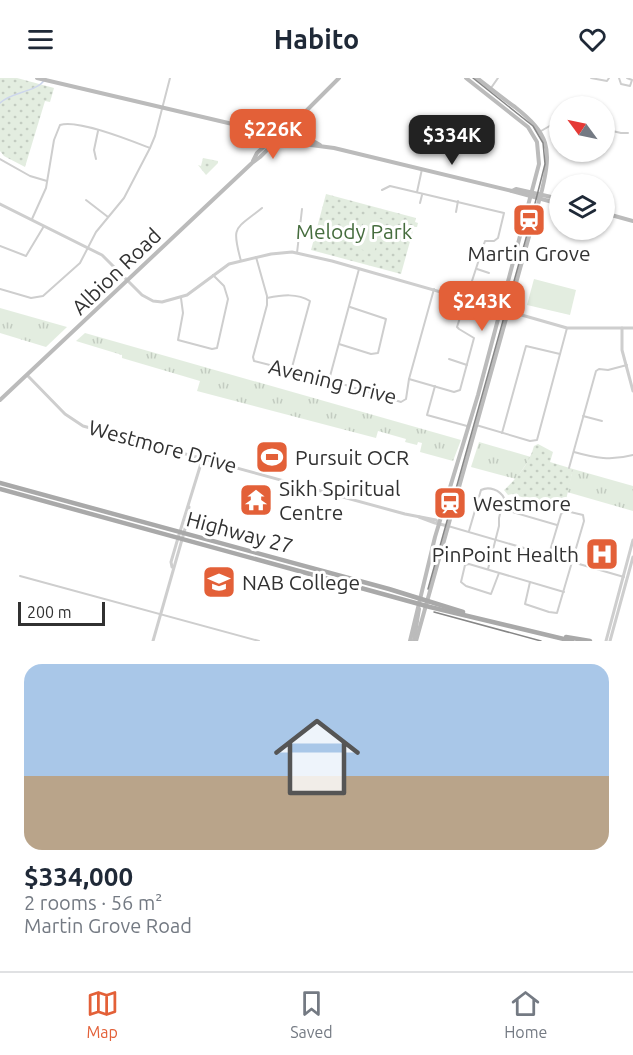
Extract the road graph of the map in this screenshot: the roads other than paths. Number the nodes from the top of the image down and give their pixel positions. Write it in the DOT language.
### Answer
graph roads {
  1 [pos="38,78"];
  2 [pos="170,78"];
  3 [pos="339,78"];
  4 [pos="466,78"];
  5 [pos="477,78"];
  6 [pos="498,78"];
  7 [pos="591,78"];
  8 [pos="609,78"];
  9 [pos="618,78"];
  10 [pos="627,78"];
  11 [pos="490,88"];
  12 [pos="162,107"];
  13 [pos="304,112"];
  14 [pos="298,121"];
  15 [pos="241,126"];
  16 [pos="549,126"];
  17 [pos="98,130"];
  18 [pos="541,131"];
  19 [pos="254,132"];
  20 [pos="279,132"];
  21 [pos="615,132"];
  22 [pos="628,133"];
  23 [pos="285,134"];
  24 [pos="274,136"];
  25 [pos="280,138"];
  26 [pos="302,138"];
  27 [pos="321,146"];
  28 [pos="150,148"];
  29 [pos="261,149"];
  30 [pos="0,159"];
  31 [pos="96,159"];
  32 [pos="252,163"];
  33 [pos="422,170"];
  34 [pos="47,181"];
  35 [pos="382,190"];
  36 [pos="417,192"];
  37 [pos="422,193"];
  38 [pos="531,195"];
  39 [pos="540,197"];
  40 [pos="549,198"];
  41 [pos="86,200"];
  42 [pos="549,200"];
  43 [pos="458,201"];
  44 [pos="420,203"];
  45 [pos="0,204"];
  46 [pos="262,208"];
  47 [pos="302,209"];
  48 [pos="456,212"];
  49 [pos="615,216"];
  50 [pos="108,217"];
  51 [pos="32,219"];
  52 [pos="633,221"];
  53 [pos="44,226"];
  54 [pos="0,246"];
  55 [pos="88,248"];
  56 [pos="297,253"];
  57 [pos="256,257"];
  58 [pos="241,261"];
  59 [pos="359,269"];
  60 [pos="477,269"];
  61 [pos="489,273"];
  62 [pos="213,275"];
  63 [pos="128,281"];
  64 [pos="0,289"];
  65 [pos="434,289"];
  66 [pos="181,298"];
  67 [pos="267,298"];
  68 [pos="466,300"];
  69 [pos="349,307"];
  70 [pos="500,310"];
  71 [pos="508,312"];
  72 [pos="567,328"];
  73 [pos="622,328"];
  74 [pos="633,328"];
  75 [pos="339,344"];
  76 [pos="560,354"];
  77 [pos="449,359"];
  78 [pos="467,365"];
  79 [pos="627,365"];
  80 [pos="291,371"];
  81 [pos="27,375"];
  82 [pos="409,379"];
  83 [pos="329,380"];
  84 [pos="435,386"];
  85 [pos="633,391"];
  86 [pos="0,400"];
  87 [pos="584,416"];
  88 [pos="602,421"];
  89 [pos="476,425"];
  90 [pos="469,426"];
  91 [pos="502,433"];
  92 [pos="574,452"];
  93 [pos="633,455"];
  94 [pos="203,457"];
  95 [pos="569,468"];
  96 [pos="0,483"];
  97 [pos="0,489"];
  98 [pos="501,508"];
  99 [pos="439,523"];
  100 [pos="557,525"];
  101 [pos="448,526"];
  102 [pos="469,531"];
  103 [pos="181,536"];
  104 [pos="496,539"];
  105 [pos="633,540"];
  106 [pos="549,554"];
  107 [pos="633,557"];
  108 [pos="572,561"];
  109 [pos="488,569"];
  110 [pos="499,573"];
  111 [pos="20,576"];
  112 [pos="625,577"];
  113 [pos="530,582"];
  114 [pos="564,592"];
  115 [pos="616,601"];
  116 [pos="422,602"];
  117 [pos="621,602"];
  118 [pos="613,612"];
  119 [pos="160,614"];
  120 [pos="618,614"];
  121 [pos="552,635"];
  122 [pos="153,641"];
  123 [pos="259,641"];
  124 [pos="413,641"];
  125 [pos="572,641"];
  126 [pos="590,641"];
  127 [pos="608,641"];
  1 -- 12 [label="main road"];
  2 -- 12 [label="street"];
  3 -- 13 [label="main road, Albion Road"];
  4 -- 38 [label="main road"];
  5 -- 11 [label="main road"];
  6 -- 11 [label="street"];
  7 -- 8 [label="street"];
  9 -- 10 [label="street"];
  11 -- 18 [label="main road"];
  12 -- 15 [label="main road"];
  12 -- 28 [label="street"];
  13 -- 14 [label="main road, Albion Road"];
  13 -- 20 [label="main road, Albion Road"];
  14 -- 23 [label="main road, Albion Road"];
  14 -- 26 [label="main road"];
  15 -- 19 [label="main road"];
  15 -- 20 [label="main road"];
  16 -- 18 [label="street"];
  17 -- 28 [label="street"];
  17 -- 31 [label="street"];
  17 -- 34 [label="street"];
  18 -- 39 [label="main road"];
  19 -- 24 [label="main road"];
  19 -- 29 [label="main road"];
  20 -- 23 [label="main road"];
  20 -- 24 [label="main road, Albion Road"];
  21 -- 22 [label="street"];
  23 -- 25 [label="main road, Albion Road"];
  23 -- 26 [label="main road"];
  24 -- 25 [label="main road"];
  24 -- 29 [label="main road, Albion Road"];
  25 -- 27 [label="main road"];
  25 -- 32 [label="main road, Albion Road"];
  26 -- 27 [label="main road"];
  27 -- 33 [label="main road"];
  28 -- 50 [label="street"];
  29 -- 32 [label="main road, Albion Road"];
  30 -- 34 [label="street"];
  32 -- 63 [label="main road, Albion Road"];
  33 -- 36 [label="street"];
  33 -- 38 [label="main road"];
  34 -- 51 [label="street"];
  35 -- 36 [label="street"];
  36 -- 37 [label="street"];
  37 -- 43 [label="street"];
  37 -- 44 [label="street"];
  38 -- 39 [label="main road"];
  38 -- 70 [label="main road"];
  39 -- 40 [label="main road"];
  39 -- 42 [label="main road"];
  39 -- 71 [label="main road"];
  41 -- 50 [label="street"];
  43 -- 48 [label="street"];
  43 -- 60 [label="street"];
  45 -- 51 [label="street"];
  46 -- 58 [label="street"];
  47 -- 56 [label="street"];
  49 -- 52 [label="main road"];
  50 -- 55 [label="street"];
  51 -- 53 [label="street"];
  53 -- 54 [label="street"];
  53 -- 55 [label="street"];
  55 -- 63 [label="street"];
  55 -- 64 [label="street"];
  56 -- 57 [label="street"];
  56 -- 59 [label="street"];
  57 -- 58 [label="street"];
  57 -- 67 [label="street, Avening Drive"];
  58 -- 62 [label="street"];
  59 -- 65 [label="street"];
  59 -- 69 [label="street"];
  60 -- 61 [label="street"];
  60 -- 68 [label="street"];
  62 -- 66 [label="street"];
  62 -- 66 [label="street"];
  63 -- 66 [label="street"];
  63 -- 81 [label="main road, Albion Road"];
  65 -- 68 [label="street"];
  65 -- 82 [label="street, Avening Drive"];
  67 -- 80 [label="street, Avening Drive"];
  67 -- 80 [label="street"];
  68 -- 70 [label="street"];
  68 -- 78 [label="street"];
  69 -- 75 [label="street"];
  69 -- 75 [label="street"];
  70 -- 71 [label="street"];
  70 -- 90 [label="main road"];
  71 -- 72 [label="street"];
  71 -- 89 [label="main road"];
  72 -- 73 [label="street"];
  72 -- 76 [label="street"];
  73 -- 74 [label="street"];
  73 -- 79 [label="street"];
  75 -- 83 [label="street"];
  76 -- 91 [label="street"];
  76 -- 91 [label="street"];
  77 -- 78 [label="street"];
  78 -- 84 [label="street"];
  79 -- 85 [label="street"];
  79 -- 87 [label="street"];
  80 -- 83 [label="street, Avening Drive"];
  81 -- 86 [label="main road, Albion Road"];
  81 -- 94 [label="street, Westmore Drive"];
  82 -- 83 [label="street, Avening Drive"];
  82 -- 84 [label="street"];
  84 -- 90 [label="street"];
  87 -- 88 [label="street"];
  87 -- 92 [label="street"];
  89 -- 91 [label="street"];
  89 -- 101 [label="main road"];
  90 -- 99 [label="main road"];
  92 -- 93 [label="street"];
  92 -- 95 [label="street"];
  94 -- 99 [label="street, Westmore Drive"];
  94 -- 103 [label="street"];
  96 -- 103 [label="main road, Highway 27"];
  97 -- 103 [label="main road, Highway 27"];
  98 -- 100 [label="street"];
  98 -- 102 [label="street"];
  98 -- 104 [label="street"];
  99 -- 101 [label="street, Westmore Drive"];
  99 -- 116 [label="main road"];
  100 -- 106 [label="street"];
  100 -- 108 [label="street"];
  101 -- 102 [label="street, Westmore Drive"];
  101 -- 116 [label="main road"];
  102 -- 104 [label="street, Westmore Drive"];
  103 -- 116 [label="main road, Highway 27"];
  103 -- 119 [label="street"];
  104 -- 106 [label="street, Westmore Drive"];
  104 -- 109 [label="street"];
  105 -- 112 [label="street"];
  106 -- 108 [label="street, Westmore Drive"];
  107 -- 112 [label="street"];
  108 -- 112 [label="street, Westmore Drive"];
  108 -- 114 [label="street"];
  109 -- 110 [label="street"];
  109 -- 110 [label="street"];
  110 -- 113 [label="street"];
  111 -- 119 [label="street"];
  112 -- 115 [label="street"];
  112 -- 117 [label="street"];
  113 -- 114 [label="street"];
  113 -- 114 [label="street"];
  115 -- 117 [label="street"];
  115 -- 118 [label="street"];
  116 -- 121 [label="main road, Highway 27"];
  116 -- 124 [label="main road"];
  116 -- 124 [label="main road"];
  117 -- 120 [label="street"];
  118 -- 120 [label="street"];
  118 -- 127 [label="street"];
  119 -- 122 [label="street"];
  119 -- 123 [label="street"];
  120 -- 127 [label="street"];
  121 -- 125 [label="main road, Highway 27"];
  121 -- 126 [label="main road, Highway 27"];
}
